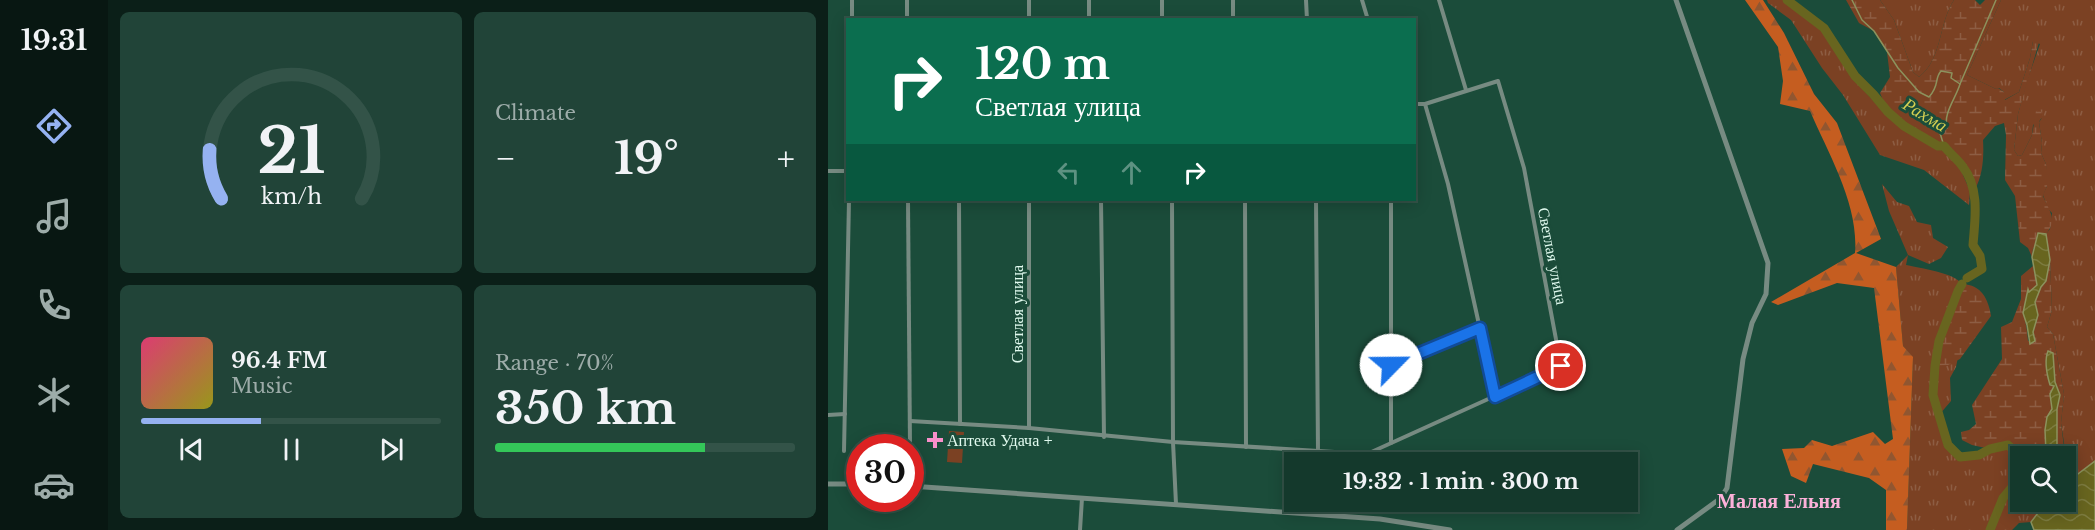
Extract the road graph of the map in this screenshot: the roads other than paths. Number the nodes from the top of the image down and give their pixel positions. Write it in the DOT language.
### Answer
graph roads {
  1 [pos="852,0"];
  2 [pos="907,0"];
  3 [pos="1029,0"];
  4 [pos="1089,0"];
  5 [pos="1162,0"];
  6 [pos="1233,0"];
  7 [pos="1306,0"];
  8 [pos="1362,0"];
  9 [pos="1439,0"];
  10 [pos="1676,0"];
  11 [pos="852,18"];
  12 [pos="907,18"];
  13 [pos="1029,18"];
  14 [pos="1089,18"];
  15 [pos="1162,18"];
  16 [pos="1233,18"];
  17 [pos="1307,18"];
  18 [pos="1367,18"];
  19 [pos="1466,90"];
  20 [pos="1416,104"];
  21 [pos="1425,104"];
  22 [pos="828,171"];
  23 [pos="846,171"];
  24 [pos="849,201"];
  25 [pos="908,201"];
  26 [pos="959,201"];
  27 [pos="1029,201"];
  28 [pos="1101,201"];
  29 [pos="1172,201"];
  30 [pos="1245,201"];
  31 [pos="1316,201"];
  32 [pos="1391,201"];
  33 [pos="1480,328"];
  34 [pos="1391,365"];
  35 [pos="1495,397"];
  36 [pos="845,414"];
  37 [pos="828,415"];
  38 [pos="910,421"];
  39 [pos="960,424"];
  40 [pos="1029,428"];
  41 [pos="910,434"];
  42 [pos="1104,437"];
  43 [pos="1173,442"];
  44 [pos="1391,443"];
  45 [pos="1246,447"];
  46 [pos="844,451"];
  47 [pos="1318,451"];
  48 [pos="828,484"];
  49 [pos="846,484"];
  50 [pos="924,487"];
  51 [pos="1082,498"];
  52 [pos="1176,504"];
  53 [pos="1080,530"];
  54 [pos="1450,530"];
  55 [pos="1677,530"];
  1 -- 11 [label="street"];
  2 -- 12 [label="street"];
  3 -- 13 [label="street"];
  4 -- 14 [label="street"];
  5 -- 15 [label="street"];
  6 -- 16 [label="street"];
  7 -- 17 [label="street"];
  8 -- 18 [label="street"];
  9 -- 19 [label="street"];
  10 -- 55 [label="street"];
  19 -- 21 [label="street"];
  19 -- 35 [label="street, Светлая улица"];
  20 -- 21 [label="street"];
  21 -- 33 [label="street"];
  22 -- 23 [label="street"];
  24 -- 36 [label="street"];
  25 -- 38 [label="street"];
  26 -- 39 [label="street"];
  27 -- 40 [label="street, Светлая улица"];
  28 -- 42 [label="street"];
  29 -- 43 [label="street"];
  30 -- 45 [label="street"];
  31 -- 47 [label="street"];
  32 -- 34 [label="street"];
  33 -- 34 [label="street"];
  33 -- 35 [label="street"];
  34 -- 44 [label="street"];
  35 -- 44 [label="street, Светлая улица"];
  36 -- 37 [label="street"];
  36 -- 46 [label="street"];
  38 -- 39 [label="street, Светлая улица"];
  38 -- 41 [label="street"];
  39 -- 40 [label="street, Светлая улица"];
  40 -- 42 [label="street, Светлая улица"];
  42 -- 43 [label="street, Светлая улица"];
  43 -- 45 [label="street, Светлая улица"];
  43 -- 52 [label="street"];
  44 -- 47 [label="street, Светлая улица"];
  45 -- 47 [label="street, Светлая улица"];
  48 -- 49 [label="street"];
  50 -- 51 [label="street"];
  51 -- 52 [label="street"];
  51 -- 53 [label="street"];
  52 -- 54 [label="street"];
}
